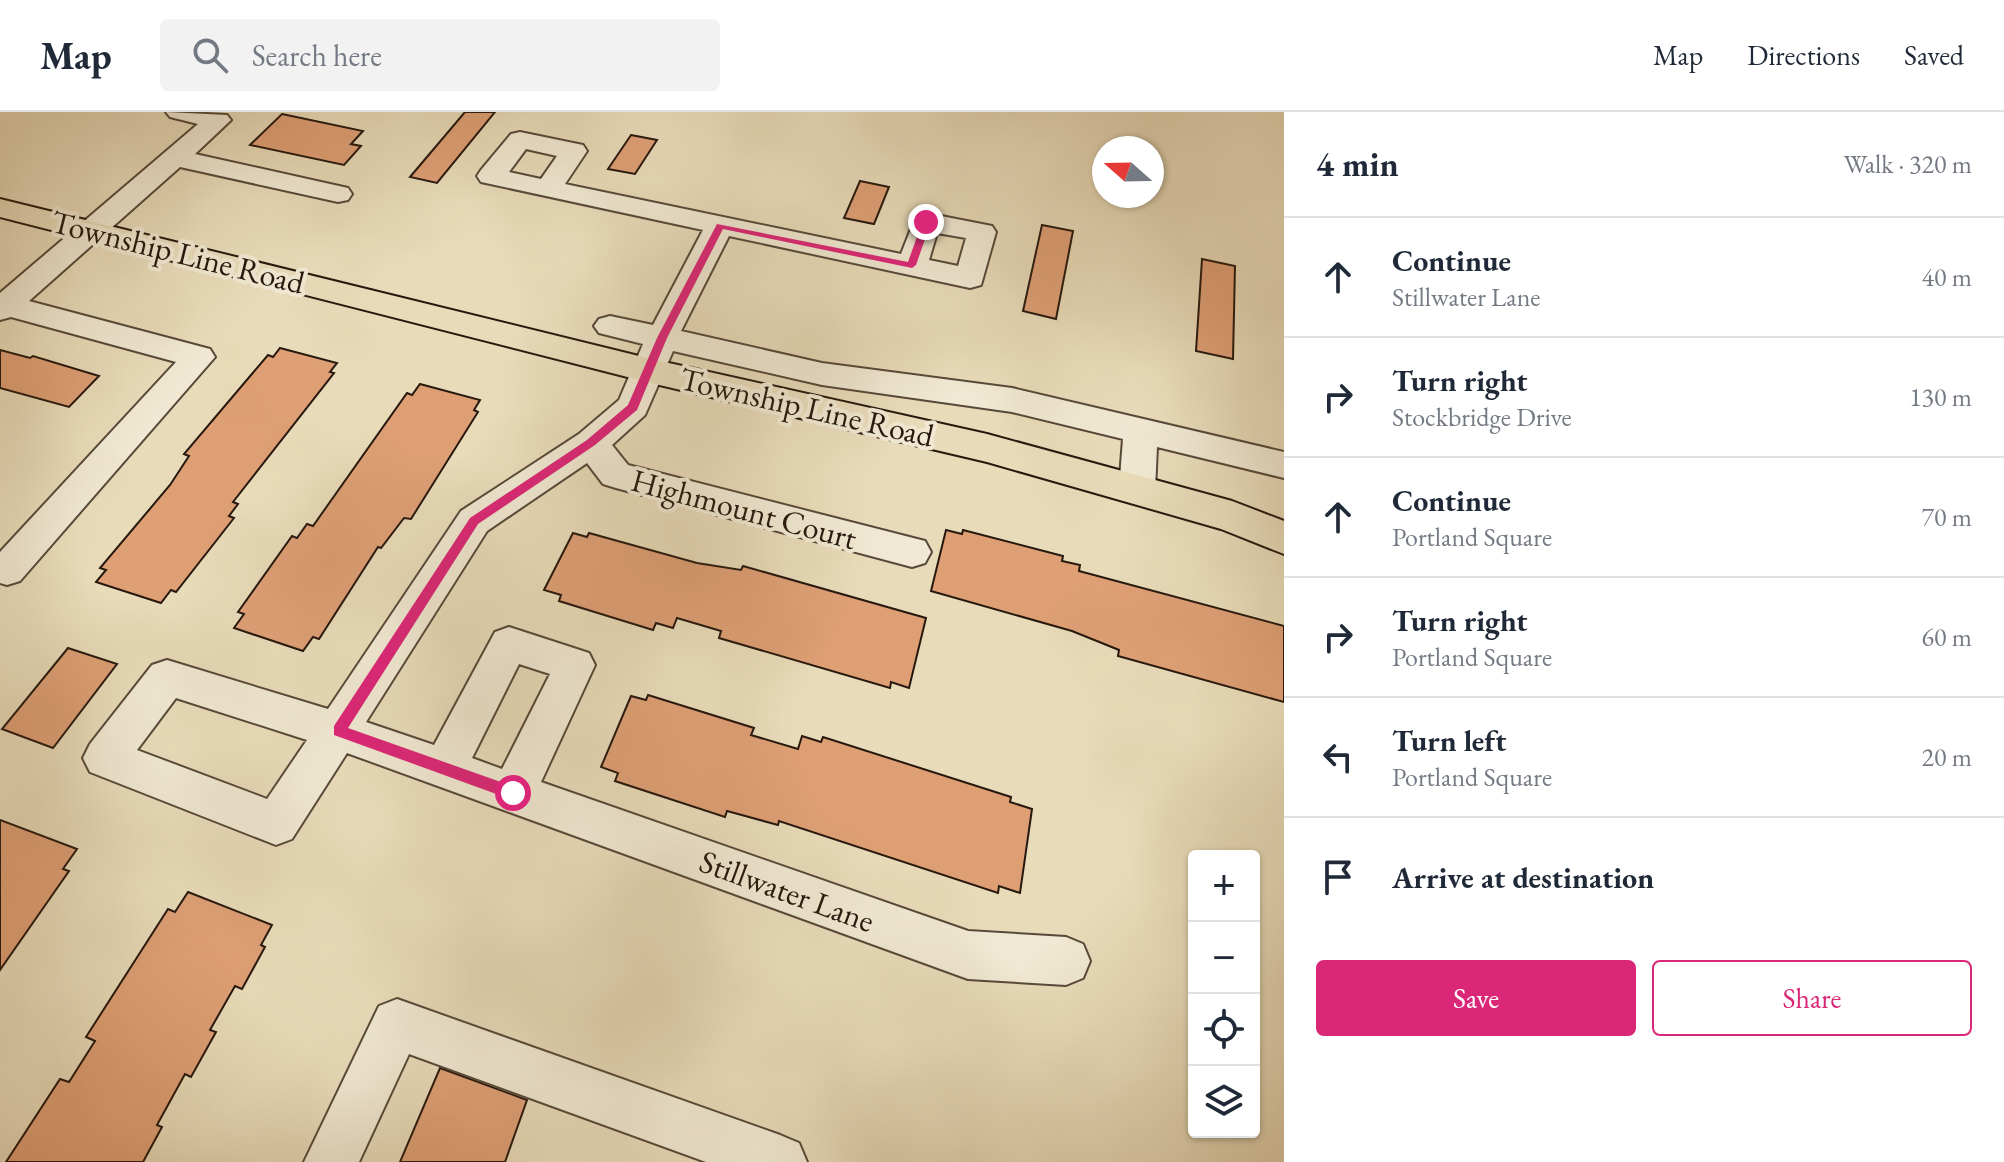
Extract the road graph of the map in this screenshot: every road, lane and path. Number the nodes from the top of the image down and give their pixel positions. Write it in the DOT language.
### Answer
graph roads {
  1 [pos="179,112"];
  2 [pos="223,116"];
  3 [pos="176,158"];
  4 [pos="548,188"];
  5 [pos="338,194"];
  6 [pos="0,208"];
  7 [pos="101,223"];
  8 [pos="720,226"];
  9 [pos="912,265"];
  10 [pos="2,307"];
  11 [pos="610,326"];
  12 [pos="656,354"];
  13 [pos="1141,430"];
  14 [pos="591,443"];
  15 [pos="1284,465"];
  16 [pos="1137,490"];
  17 [pos="1284,538"];
  18 [pos="912,552"];
  19 [pos="7,570"];
  20 [pos="339,731"];
  21 [pos="444,769"];
  22 [pos="513,793"];
  23 [pos="1066,961"];
  24 [pos="331,1162"];
  25 [pos="780,1162"];
  1 -- 2 [label="street"];
  2 -- 3 [label="street"];
  3 -- 5 [label="street"];
  3 -- 7 [label="street"];
  4 -- 8 [label="street"];
  6 -- 7 [label="main road, Township Line Road"];
  7 -- 10 [label="street"];
  7 -- 12 [label="main road, Township Line Road"];
  8 -- 9 [label="street"];
  8 -- 12 [label="street"];
  10 -- 19 [label="street"];
  11 -- 12 [label="street"];
  12 -- 13 [label="street"];
  12 -- 14 [label="street"];
  12 -- 16 [label="main road, Township Line Road"];
  13 -- 15 [label="street"];
  13 -- 16 [label="street"];
  14 -- 18 [label="street, Highmount Court"];
  14 -- 20 [label="street"];
  16 -- 17 [label="main road, Township Line Road"];
  20 -- 20 [label="street"];
  20 -- 21 [label="street, Stillwater Lane"];
  21 -- 22 [label="street, Stillwater Lane"];
  21 -- 22 [label="street"];
  22 -- 23 [label="street, Stillwater Lane"];
  24 -- 25 [label="street"];
}
